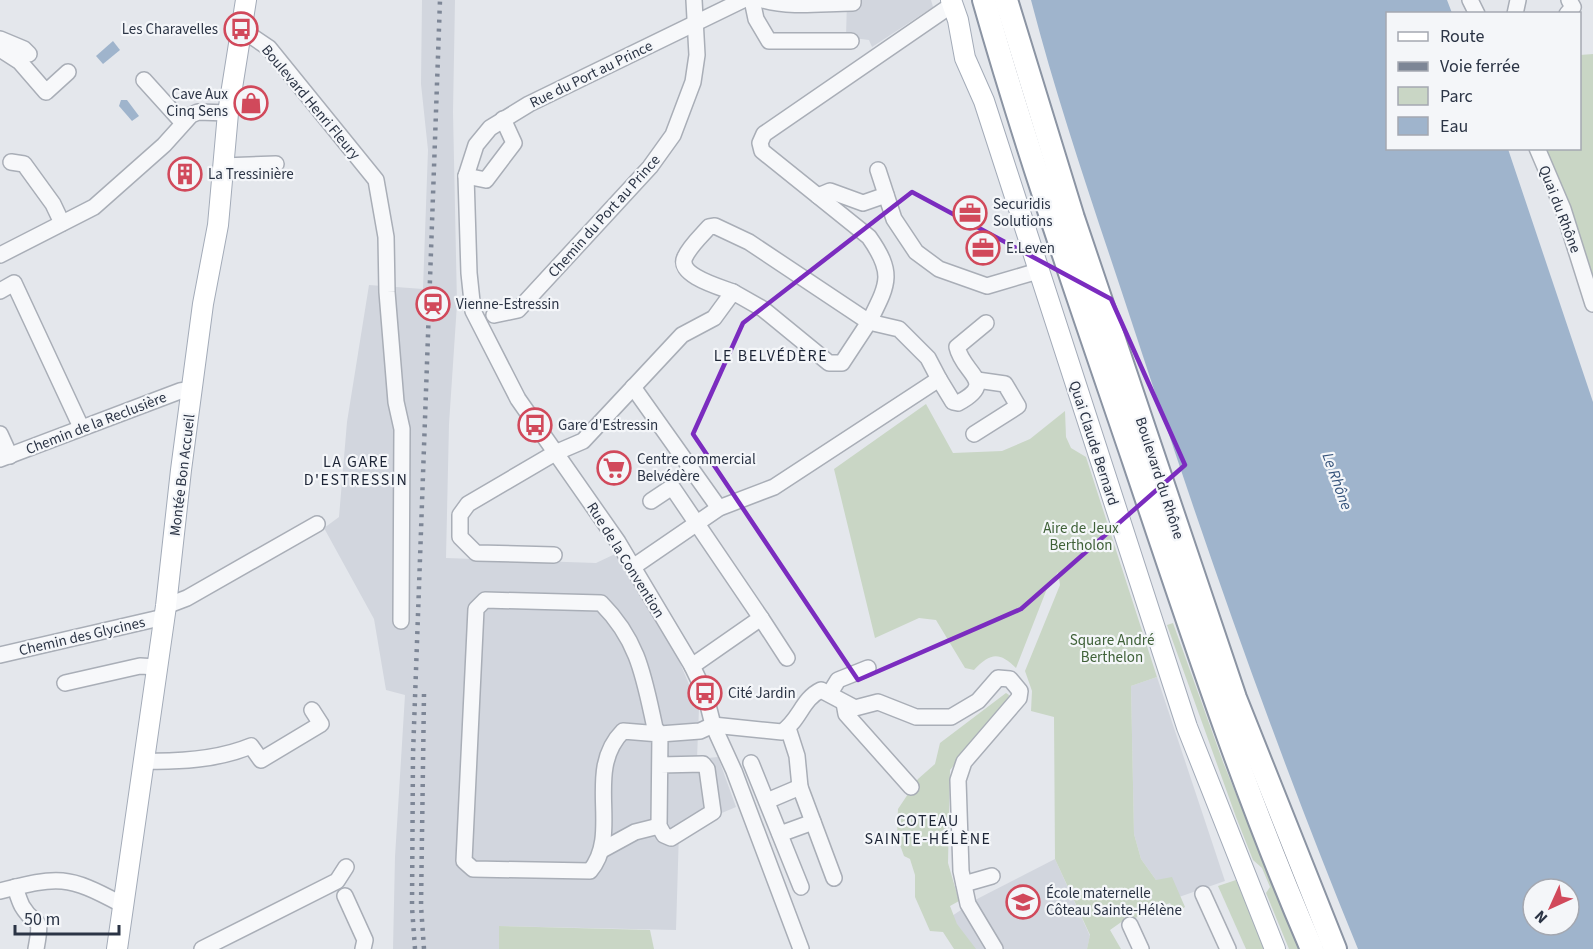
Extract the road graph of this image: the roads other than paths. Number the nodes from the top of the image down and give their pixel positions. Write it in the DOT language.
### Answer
graph roads {
  1 [pos="246,0"];
  2 [pos="694,0"];
  3 [pos="743,0"];
  4 [pos="752,0"];
  5 [pos="763,0"];
  6 [pos="853,0"];
  7 [pos="984,0"];
  8 [pos="1006,0"];
  9 [pos="952,2"];
  10 [pos="696,23"];
  11 [pos="241,29"];
  12 [pos="0,39"];
  13 [pos="851,41"];
  14 [pos="0,49"];
  15 [pos="29,54"];
  16 [pos="68,72"];
  17 [pos="144,80"];
  18 [pos="228,113"];
  19 [pos="503,118"];
  20 [pos="182,122"];
  21 [pos="1538,150"];
  22 [pos="11,162"];
  23 [pos="276,164"];
  24 [pos="223,166"];
  25 [pos="878,170"];
  26 [pos="466,176"];
  27 [pos="886,195"];
  28 [pos="818,196"];
  29 [pos="62,223"];
  30 [pos="0,255"];
  31 [pos="1038,271"];
  32 [pos="0,291"];
  33 [pos="733,292"];
  34 [pos="1593,304"];
  35 [pos="494,315"];
  36 [pos="869,322"];
  37 [pos="986,323"];
  38 [pos="939,379"];
  39 [pos="977,380"];
  40 [pos="633,387"];
  41 [pos="192,389"];
  42 [pos="81,427"];
  43 [pos="0,434"];
  44 [pos="974,434"];
  45 [pos="555,453"];
  46 [pos="5,457"];
  47 [pos="651,501"];
  48 [pos="719,508"];
  49 [pos="697,523"];
  50 [pos="316,524"];
  51 [pos="554,555"];
  52 [pos="633,567"];
  53 [pos="165,611"];
  54 [pos="761,618"];
  55 [pos="401,621"];
  56 [pos="0,655"];
  57 [pos="787,658"];
  58 [pos="692,666"];
  59 [pos="157,667"];
  60 [pos="868,668"];
  61 [pos="65,683"];
  62 [pos="830,693"];
  63 [pos="844,703"];
  64 [pos="312,710"];
  65 [pos="713,725"];
  66 [pos="788,728"];
  67 [pos="660,734"];
  68 [pos="142,761"];
  69 [pos="751,763"];
  70 [pos="660,765"];
  71 [pos="800,787"];
  72 [pos="911,787"];
  73 [pos="767,801"];
  74 [pos="813,822"];
  75 [pos="659,826"];
  76 [pos="780,834"];
  77 [pos="602,850"];
  78 [pos="346,867"];
  79 [pos="992,876"];
  80 [pos="834,878"];
  81 [pos="964,884"];
  82 [pos="801,887"];
  83 [pos="7,889"];
  84 [pos="1203,894"];
  85 [pos="345,896"];
  86 [pos="121,904"];
  87 [pos="1130,925"];
  88 [pos="36,949"];
  89 [pos="117,949"];
  90 [pos="202,949"];
  91 [pos="363,949"];
  92 [pos="801,949"];
  93 [pos="996,949"];
  94 [pos="1141,949"];
  95 [pos="1228,949"];
  96 [pos="1275,949"];
  97 [pos="1312,949"];
  98 [pos="1335,949"];
  1 -- 11 [label="main road, Montée Bon Accueil"];
  2 -- 10 [label="street, Chemin du Port au Prince"];
  3 -- 10 [label="street, Rue du Port au Prince"];
  4 -- 13 [label="street"];
  5 -- 6 [label="street"];
  7 -- 97 [label="highway, Boulevard du Rhône"];
  8 -- 98 [label="highway, Boulevard du Rhône"];
  9 -- 28 [label="street"];
  9 -- 31 [label="main road, Quai Claude Bernard"];
  10 -- 19 [label="street, Rue du Port au Prince"];
  10 -- 35 [label="street, Chemin du Port au Prince"];
  11 -- 18 [label="main road, Montée Bon Accueil"];
  11 -- 55 [label="street, Boulevard Henri Fleury"];
  12 -- 15 [label="street"];
  14 -- 16 [label="street"];
  17 -- 20 [label="street"];
  18 -- 20 [label="street"];
  18 -- 24 [label="main road, Montée Bon Accueil"];
  19 -- 26 [label="street, Rue du Port au Prince"];
  19 -- 26 [label="street"];
  20 -- 29 [label="street"];
  21 -- 34 [label="street, Quai du Rhône"];
  22 -- 29 [label="street"];
  23 -- 24 [label="street"];
  24 -- 41 [label="main road, Montée Bon Accueil"];
  25 -- 27 [label="street"];
  26 -- 45 [label="street, Rue de la Convention"];
  27 -- 28 [label="street"];
  27 -- 31 [label="street"];
  28 -- 36 [label="street"];
  29 -- 30 [label="street"];
  31 -- 96 [label="main road, Quai Claude Bernard"];
  32 -- 42 [label="street"];
  33 -- 36 [label="street"];
  33 -- 36 [label="street"];
  33 -- 40 [label="street"];
  36 -- 38 [label="street"];
  37 -- 39 [label="street"];
  38 -- 39 [label="street"];
  38 -- 48 [label="street"];
  39 -- 44 [label="street"];
  40 -- 45 [label="street"];
  40 -- 48 [label="street"];
  41 -- 42 [label="street, Chemin de la Reclusière"];
  41 -- 53 [label="main road, Montée Bon Accueil"];
  42 -- 46 [label="street, Chemin de la Reclusière"];
  43 -- 46 [label="street"];
  45 -- 51 [label="street"];
  45 -- 52 [label="street, Rue de la Convention"];
  47 -- 49 [label="street"];
  48 -- 49 [label="street"];
  49 -- 52 [label="street"];
  49 -- 54 [label="street"];
  50 -- 53 [label="street, Chemin des Glycines"];
  52 -- 58 [label="street, Rue de la Convention"];
  53 -- 56 [label="street, Chemin des Glycines"];
  53 -- 59 [label="main road, Montée Bon Accueil"];
  54 -- 57 [label="street"];
  54 -- 58 [label="street"];
  58 -- 65 [label="street, Rue de la Convention"];
  59 -- 61 [label="street"];
  59 -- 68 [label="main road, Montée Bon Accueil"];
  60 -- 62 [label="street"];
  62 -- 63 [label="street"];
  62 -- 66 [label="street"];
  63 -- 72 [label="street"];
  63 -- 81 [label="street"];
  64 -- 68 [label="street"];
  65 -- 66 [label="street"];
  65 -- 67 [label="street"];
  65 -- 92 [label="street, Rue de la Convention"];
  66 -- 71 [label="street"];
  67 -- 70 [label="street"];
  67 -- 77 [label="street"];
  67 -- 77 [label="street"];
  68 -- 86 [label="main road, Montée Bon Accueil"];
  69 -- 73 [label="street"];
  70 -- 75 [label="street"];
  70 -- 75 [label="street"];
  71 -- 73 [label="street"];
  71 -- 74 [label="street"];
  73 -- 76 [label="street"];
  74 -- 76 [label="street"];
  74 -- 80 [label="street"];
  75 -- 77 [label="street"];
  76 -- 82 [label="street"];
  78 -- 90 [label="street"];
  79 -- 81 [label="street"];
  81 -- 93 [label="street"];
  83 -- 86 [label="street"];
  83 -- 88 [label="street"];
  84 -- 95 [label="street"];
  85 -- 91 [label="street"];
  86 -- 89 [label="main road, Montée Bon Accueil"];
  87 -- 94 [label="street"];
}
